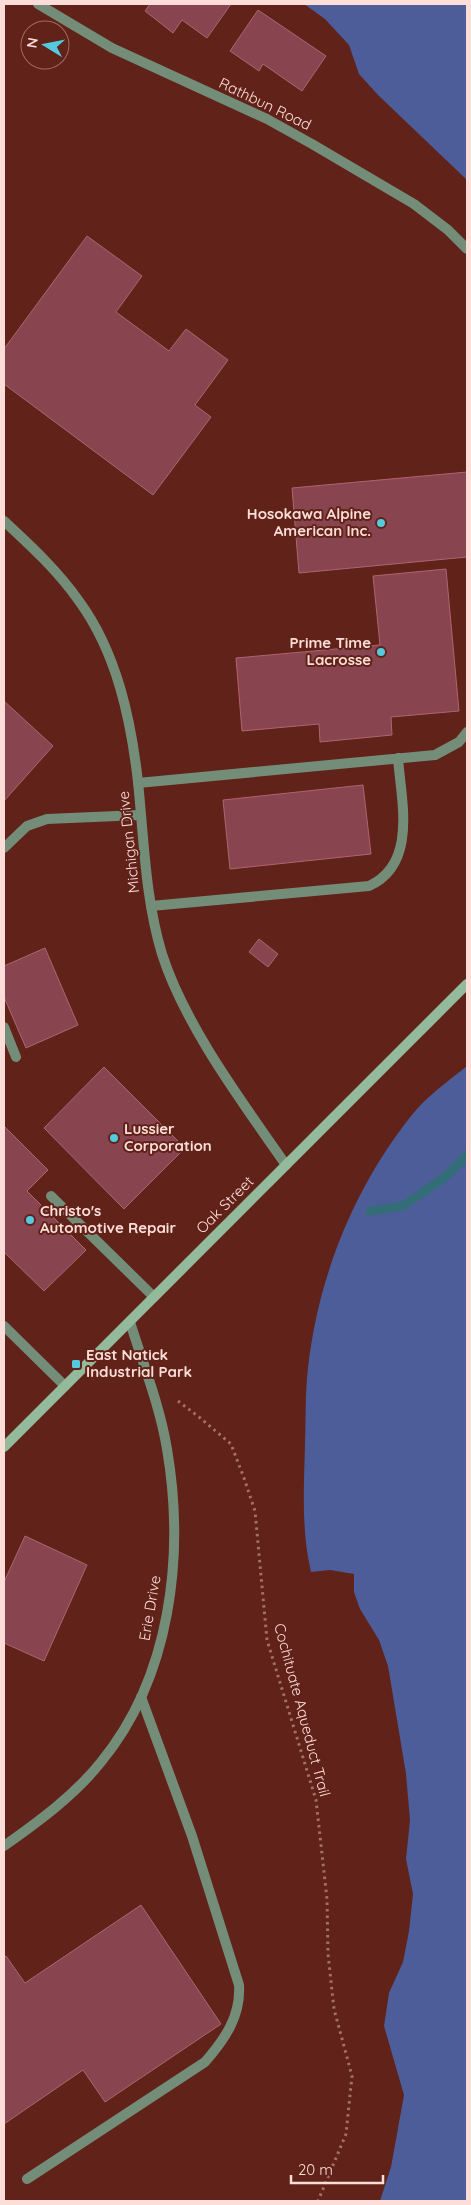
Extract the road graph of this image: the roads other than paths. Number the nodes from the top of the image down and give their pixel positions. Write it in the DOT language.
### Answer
graph roads {
  1 [pos="38,4"];
  2 [pos="467,249"];
  3 [pos="4,522"];
  4 [pos="467,732"];
  5 [pos="398,758"];
  6 [pos="138,783"];
  7 [pos="140,815"];
  8 [pos="4,848"];
  9 [pos="151,906"];
  10 [pos="467,984"];
  11 [pos="4,1027"];
  12 [pos="16,1056"];
  13 [pos="286,1165"];
  14 [pos="52,1196"];
  15 [pos="154,1297"];
  16 [pos="130,1322"];
  17 [pos="4,1326"];
  18 [pos="65,1386"];
  19 [pos="4,1447"];
  20 [pos="141,1696"];
  21 [pos="4,1846"];
  22 [pos="27,2179"];
  1 -- 2 [label="street, Rathbun Road"];
  3 -- 6 [label="street, Michigan Drive"];
  4 -- 5 [label="street"];
  5 -- 6 [label="street"];
  5 -- 9 [label="street"];
  6 -- 7 [label="street, Michigan Drive"];
  7 -- 8 [label="street"];
  7 -- 9 [label="street, Michigan Drive"];
  9 -- 13 [label="street, Michigan Drive"];
  10 -- 13 [label="main road, Oak Street"];
  11 -- 12 [label="street"];
  13 -- 15 [label="main road, Oak Street"];
  14 -- 15 [label="street"];
  15 -- 16 [label="main road, Oak Street"];
  16 -- 18 [label="main road, Oak Street"];
  16 -- 20 [label="street, Erie Drive"];
  17 -- 18 [label="street"];
  18 -- 19 [label="main road, Oak Street"];
  20 -- 21 [label="street, Erie Drive"];
  20 -- 22 [label="street"];
}
